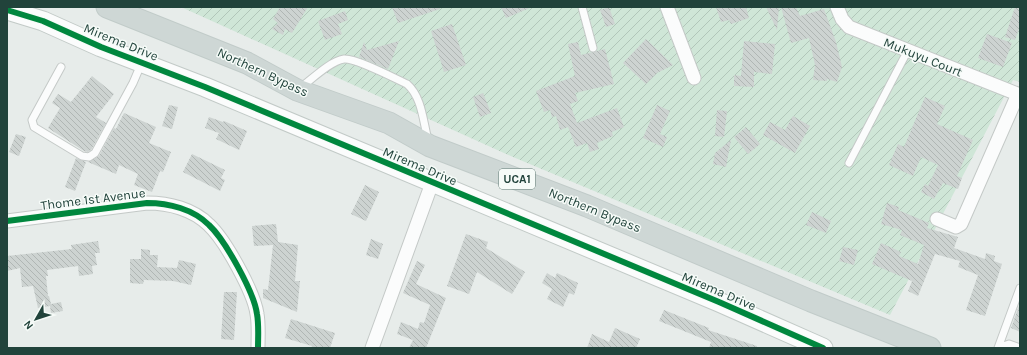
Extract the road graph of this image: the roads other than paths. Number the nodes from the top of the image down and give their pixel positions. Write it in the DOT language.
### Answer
graph roads {
  1 [pos="107,7"];
  2 [pos="582,7"];
  3 [pos="667,7"];
  4 [pos="837,7"];
  5 [pos="7,10"];
  6 [pos="593,48"];
  7 [pos="908,50"];
  8 [pos="142,62"];
  9 [pos="61,67"];
  10 [pos="694,78"];
  11 [pos="297,90"];
  12 [pos="1019,94"];
  13 [pos="430,146"];
  14 [pos="849,163"];
  15 [pos="432,183"];
  16 [pos="937,219"];
  17 [pos="7,221"];
  18 [pos="1020,288"];
  19 [pos="258,348"];
  20 [pos="372,348"];
  21 [pos="823,348"];
  22 [pos="930,348"];
  23 [pos="998,348"];
  24 [pos="1020,348"];
  1 -- 11 [label="main road, Northern Bypass / UCA1"];
  2 -- 6 [label="lane"];
  3 -- 10 [label="street"];
  4 -- 7 [label="street, Mukuyu Court"];
  5 -- 8 [label="street, Mirema Drive"];
  7 -- 12 [label="street, Mukuyu Court"];
  7 -- 14 [label="lane"];
  8 -- 9 [label="lane"];
  8 -- 15 [label="street, Mirema Drive"];
  11 -- 13 [label="main road, Northern Bypass / UCA1"];
  11 -- 13 [label="lane"];
  12 -- 16 [label="street"];
  13 -- 22 [label="main road, Northern Bypass / UCA1"];
  15 -- 20 [label="street"];
  15 -- 21 [label="street, Mirema Drive"];
  17 -- 19 [label="street, Thome 1st Avenue"];
  18 -- 23 [label="lane"];
  23 -- 24 [label="lane"];
}
